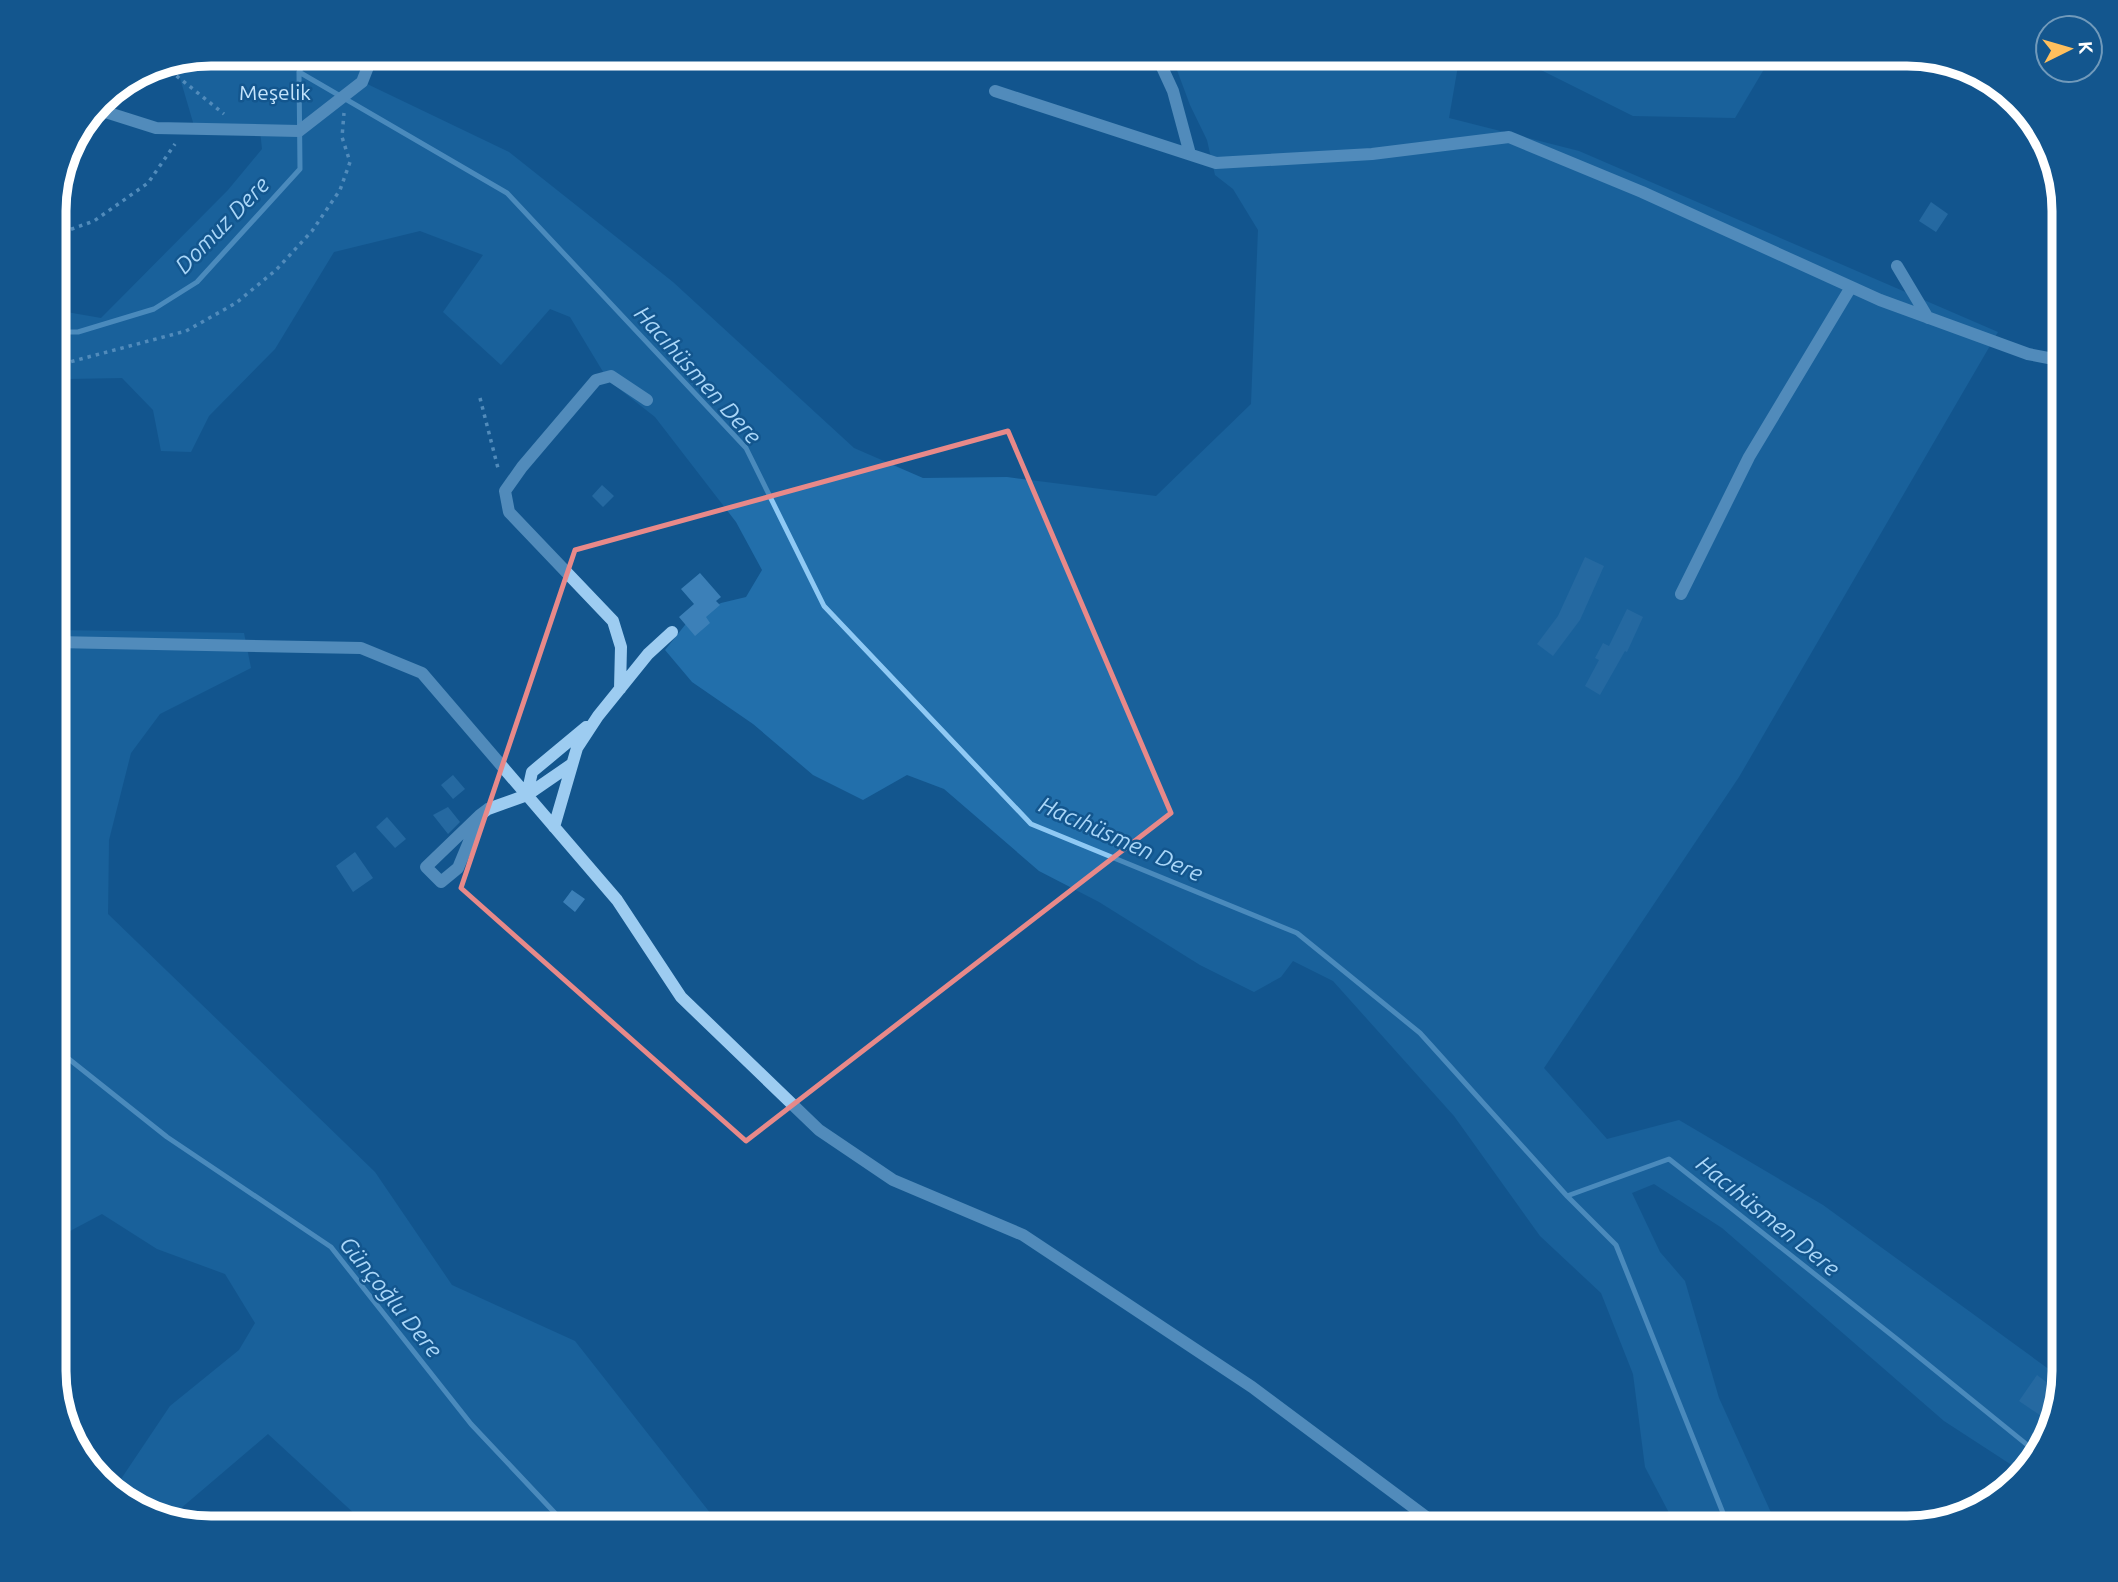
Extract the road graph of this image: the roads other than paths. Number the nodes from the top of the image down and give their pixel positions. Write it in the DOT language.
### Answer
graph roads {
  1 [pos="368,66"];
  2 [pos="1162,66"];
  3 [pos="995,91"];
  4 [pos="106,112"];
  5 [pos="1190,154"];
  6 [pos="1897,266"];
  7 [pos="1851,287"];
  8 [pos="1928,318"];
  9 [pos="2052,359"];
  10 [pos="647,400"];
  11 [pos="1681,594"];
  12 [pos="672,632"];
  13 [pos="67,642"];
  14 [pos="620,689"];
  15 [pos="598,716"];
  16 [pos="572,764"];
  17 [pos="527,795"];
  18 [pos="480,816"];
  19 [pos="554,827"];
  20 [pos="1425,1516"];
  1 -- 4 [label="street"];
  2 -- 5 [label="street"];
  3 -- 5 [label="street"];
  5 -- 7 [label="street"];
  6 -- 8 [label="street"];
  7 -- 8 [label="street"];
  7 -- 11 [label="street"];
  8 -- 9 [label="street"];
  10 -- 14 [label="street"];
  12 -- 14 [label="street"];
  13 -- 17 [label="street"];
  14 -- 15 [label="street"];
  15 -- 16 [label="street"];
  15 -- 17 [label="street"];
  16 -- 17 [label="street"];
  16 -- 19 [label="street"];
  17 -- 18 [label="street"];
  17 -- 19 [label="street"];
  18 -- 18 [label="street"];
  19 -- 20 [label="street"];
}
